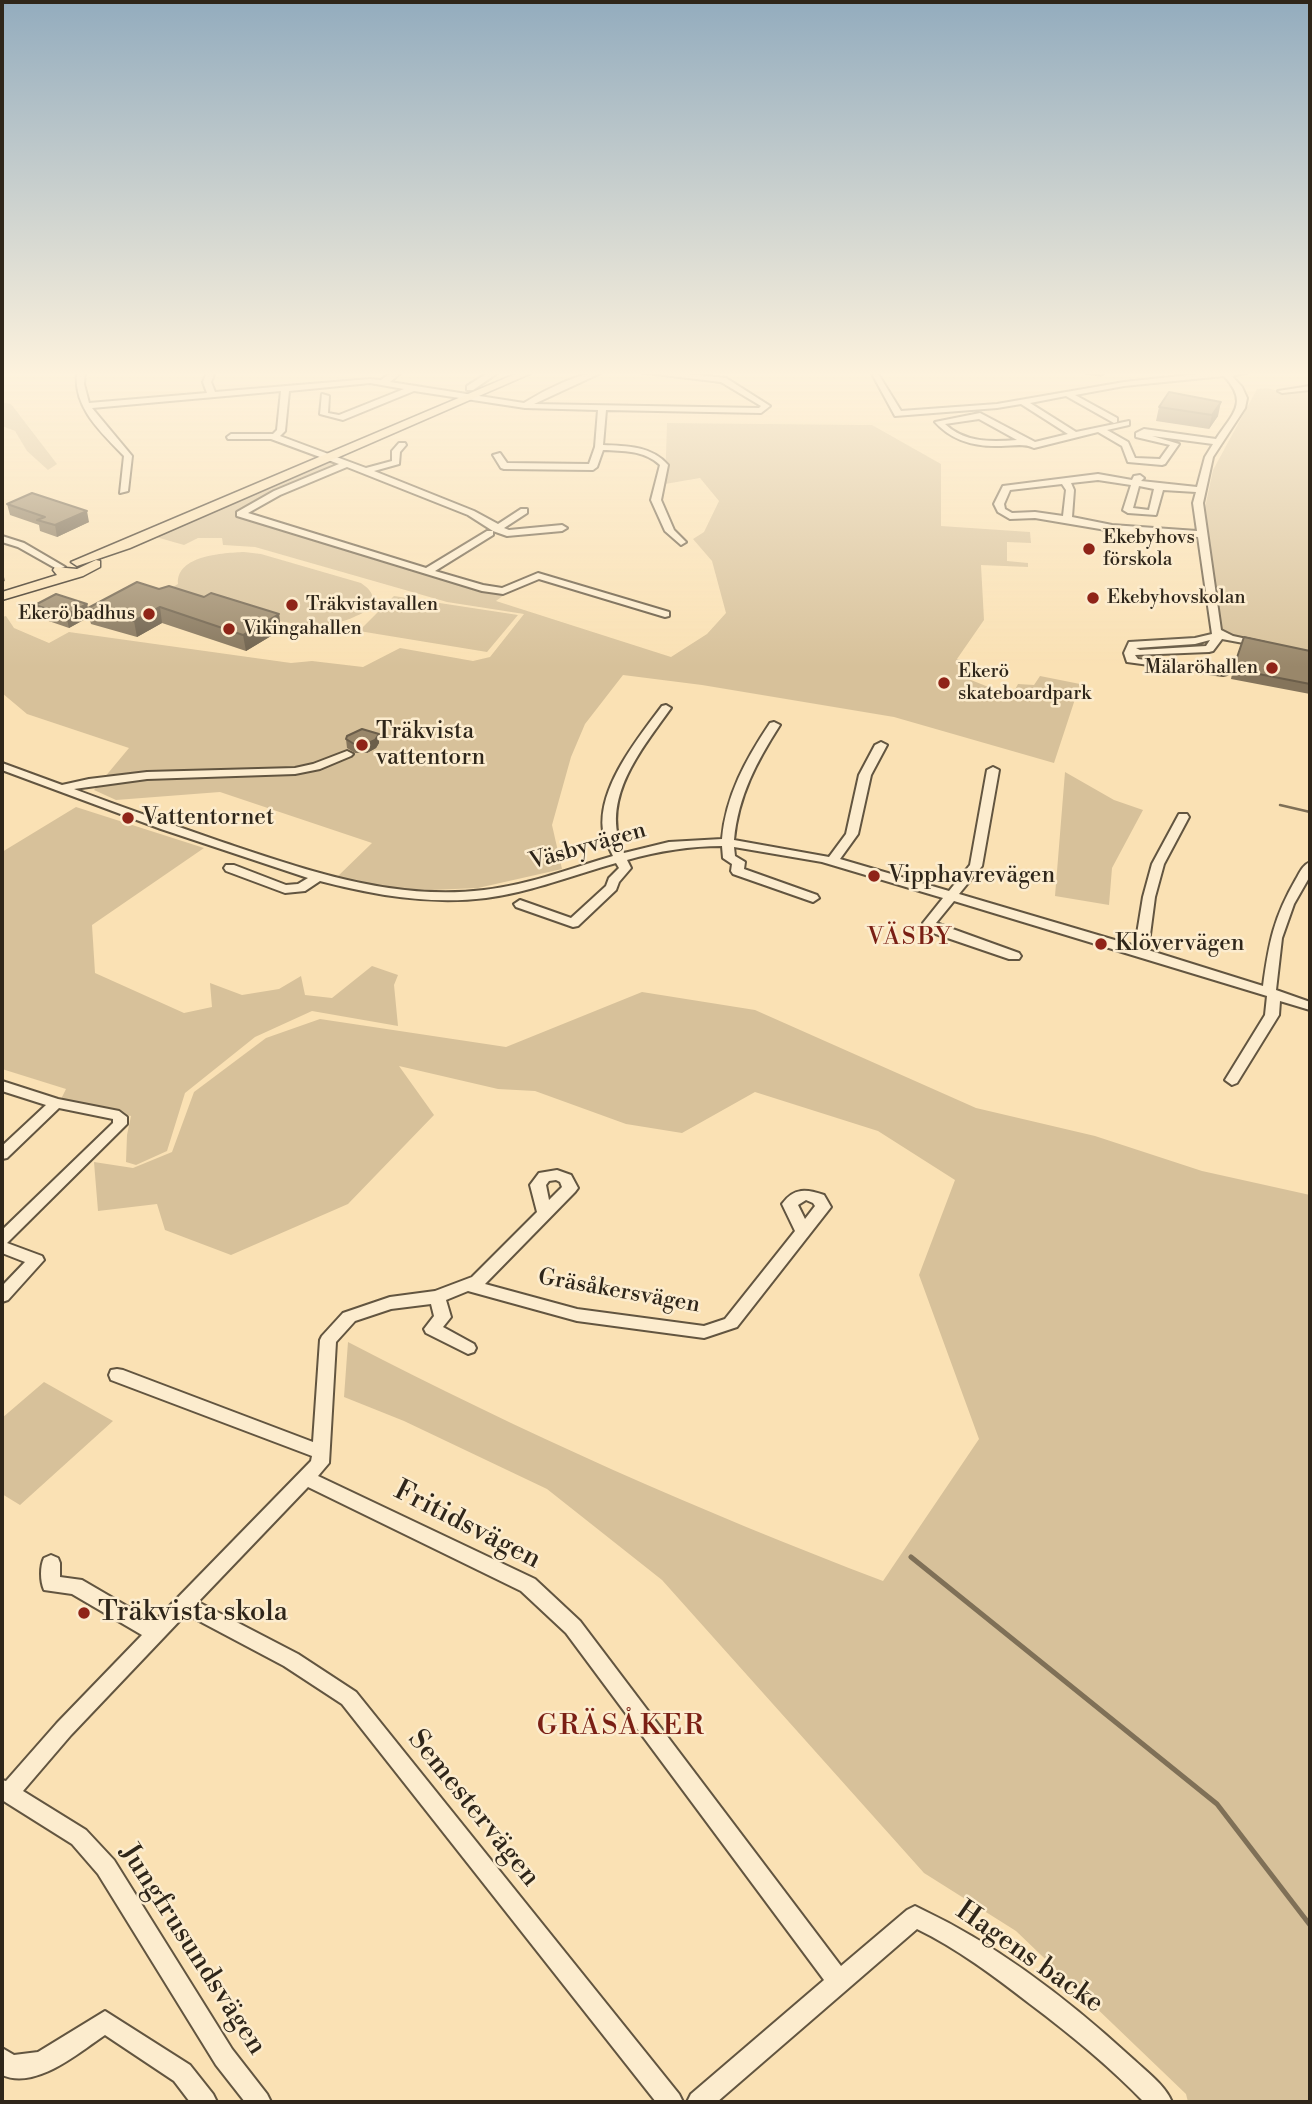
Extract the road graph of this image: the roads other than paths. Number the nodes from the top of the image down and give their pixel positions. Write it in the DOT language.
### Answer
graph roads {
  1 [pos="126,470"];
  2 [pos="299,470"];
  3 [pos="330,470"];
  4 [pos="664,470"];
  5 [pos="1206,470"];
  6 [pos="366,471"];
  7 [pos="1065,480"];
  8 [pos="1136,484"];
  9 [pos="1159,487"];
  10 [pos="1200,487"];
  11 [pos="123,491"];
  12 [pos="524,512"];
  13 [pos="1010,516"];
  14 [pos="998,519"];
  15 [pos="1067,519"];
  16 [pos="562,528"];
  17 [pos="493,531"];
  18 [pos="1202,534"];
  19 [pos="2,539"];
  20 [pos="681,542"];
  21 [pos="21,545"];
  22 [pos="2,552"];
  23 [pos="71,567"];
  24 [pos="426,572"];
  25 [pos="2,596"];
  26 [pos="665,614"];
  27 [pos="1220,635"];
  28 [pos="1270,647"];
  29 [pos="1223,672"];
  30 [pos="666,708"];
  31 [pos="774,725"];
  32 [pos="881,745"];
  33 [pos="347,754"];
  34 [pos="2,766"];
  35 [pos="993,771"];
  36 [pos="60,789"];
  37 [pos="1183,817"];
  38 [pos="727,843"];
  39 [pos="620,856"];
  40 [pos="833,860"];
  41 [pos="1310,866"];
  42 [pos="230,868"];
  43 [pos="316,877"];
  44 [pos="952,896"];
  45 [pos="813,898"];
  46 [pos="520,904"];
  47 [pos="1140,953"];
  48 [pos="1014,956"];
  49 [pos="1272,993"];
  50 [pos="1310,1006"];
  51 [pos="1232,1080"];
  52 [pos="2,1086"];
  53 [pos="56,1103"];
  54 [pos="2,1154"];
  55 [pos="545,1212"];
  56 [pos="803,1232"];
  57 [pos="2,1239"];
  58 [pos="2,1247"];
  59 [pos="466,1285"];
  60 [pos="2,1296"];
  61 [pos="438,1297"];
  62 [pos="468,1348"];
  63 [pos="117,1375"];
  64 [pos="321,1452"];
  65 [pos="307,1479"];
  66 [pos="51,1563"];
  67 [pos="184,1604"];
  68 [pos="156,1633"];
  69 [pos="5,1790"];
  70 [pos="838,1981"];
  71 [pos="2,2059"];
  72 [pos="205,2102"];
  73 [pos="258,2102"];
  74 [pos="671,2102"];
  75 [pos="699,2102"];
  76 [pos="1160,2102"];
  1 -- 11 [label="street"];
  2 -- 23 [label="main road"];
  3 -- 24 [label="street"];
  4 -- 20 [label="street"];
  5 -- 10 [label="street"];
  6 -- 17 [label="street"];
  7 -- 8 [label="street"];
  7 -- 13 [label="street"];
  7 -- 15 [label="street"];
  8 -- 9 [label="street"];
  8 -- 9 [label="street"];
  8 -- 10 [label="street"];
  9 -- 10 [label="street"];
  10 -- 18 [label="street"];
  12 -- 17 [label="street"];
  13 -- 14 [label="street"];
  13 -- 15 [label="street"];
  15 -- 18 [label="street"];
  16 -- 17 [label="street"];
  17 -- 24 [label="street"];
  18 -- 27 [label="street"];
  19 -- 21 [label="street"];
  21 -- 22 [label="street"];
  21 -- 23 [label="street"];
  23 -- 25 [label="main road"];
  24 -- 26 [label="street"];
  27 -- 28 [label="street"];
  27 -- 29 [label="street"];
  30 -- 39 [label="street"];
  31 -- 38 [label="street"];
  32 -- 40 [label="street"];
  33 -- 36 [label="street"];
  34 -- 36 [label="street, Väsbyvägen"];
  35 -- 44 [label="street"];
  36 -- 43 [label="street, Väsbyvägen"];
  37 -- 47 [label="street"];
  38 -- 39 [label="street, Väsbyvägen"];
  38 -- 40 [label="street, Väsbyvägen"];
  38 -- 45 [label="street"];
  39 -- 43 [label="street, Väsbyvägen"];
  39 -- 46 [label="street"];
  40 -- 44 [label="street, Väsbyvägen"];
  41 -- 49 [label="street"];
  42 -- 43 [label="street"];
  44 -- 47 [label="street, Väsbyvägen"];
  44 -- 48 [label="street"];
  47 -- 49 [label="street, Väsbyvägen"];
  49 -- 50 [label="street, Väsbyvägen"];
  49 -- 51 [label="street"];
  52 -- 53 [label="street"];
  53 -- 54 [label="street"];
  53 -- 57 [label="street"];
  55 -- 59 [label="street"];
  56 -- 59 [label="street, Gräsåkersvägen"];
  58 -- 60 [label="street"];
  59 -- 61 [label="street"];
  61 -- 62 [label="street"];
  61 -- 64 [label="street"];
  63 -- 64 [label="street"];
  64 -- 65 [label="street"];
  65 -- 67 [label="street"];
  65 -- 70 [label="street, Fritidsvägen"];
  66 -- 68 [label="street"];
  67 -- 68 [label="street"];
  67 -- 74 [label="street, Semestervägen"];
  68 -- 69 [label="street"];
  69 -- 73 [label="street, Jungfrusundsvägen"];
  70 -- 75 [label="street, Hagens backe"];
  70 -- 76 [label="street, Hagens backe"];
  71 -- 72 [label="street"];
}
